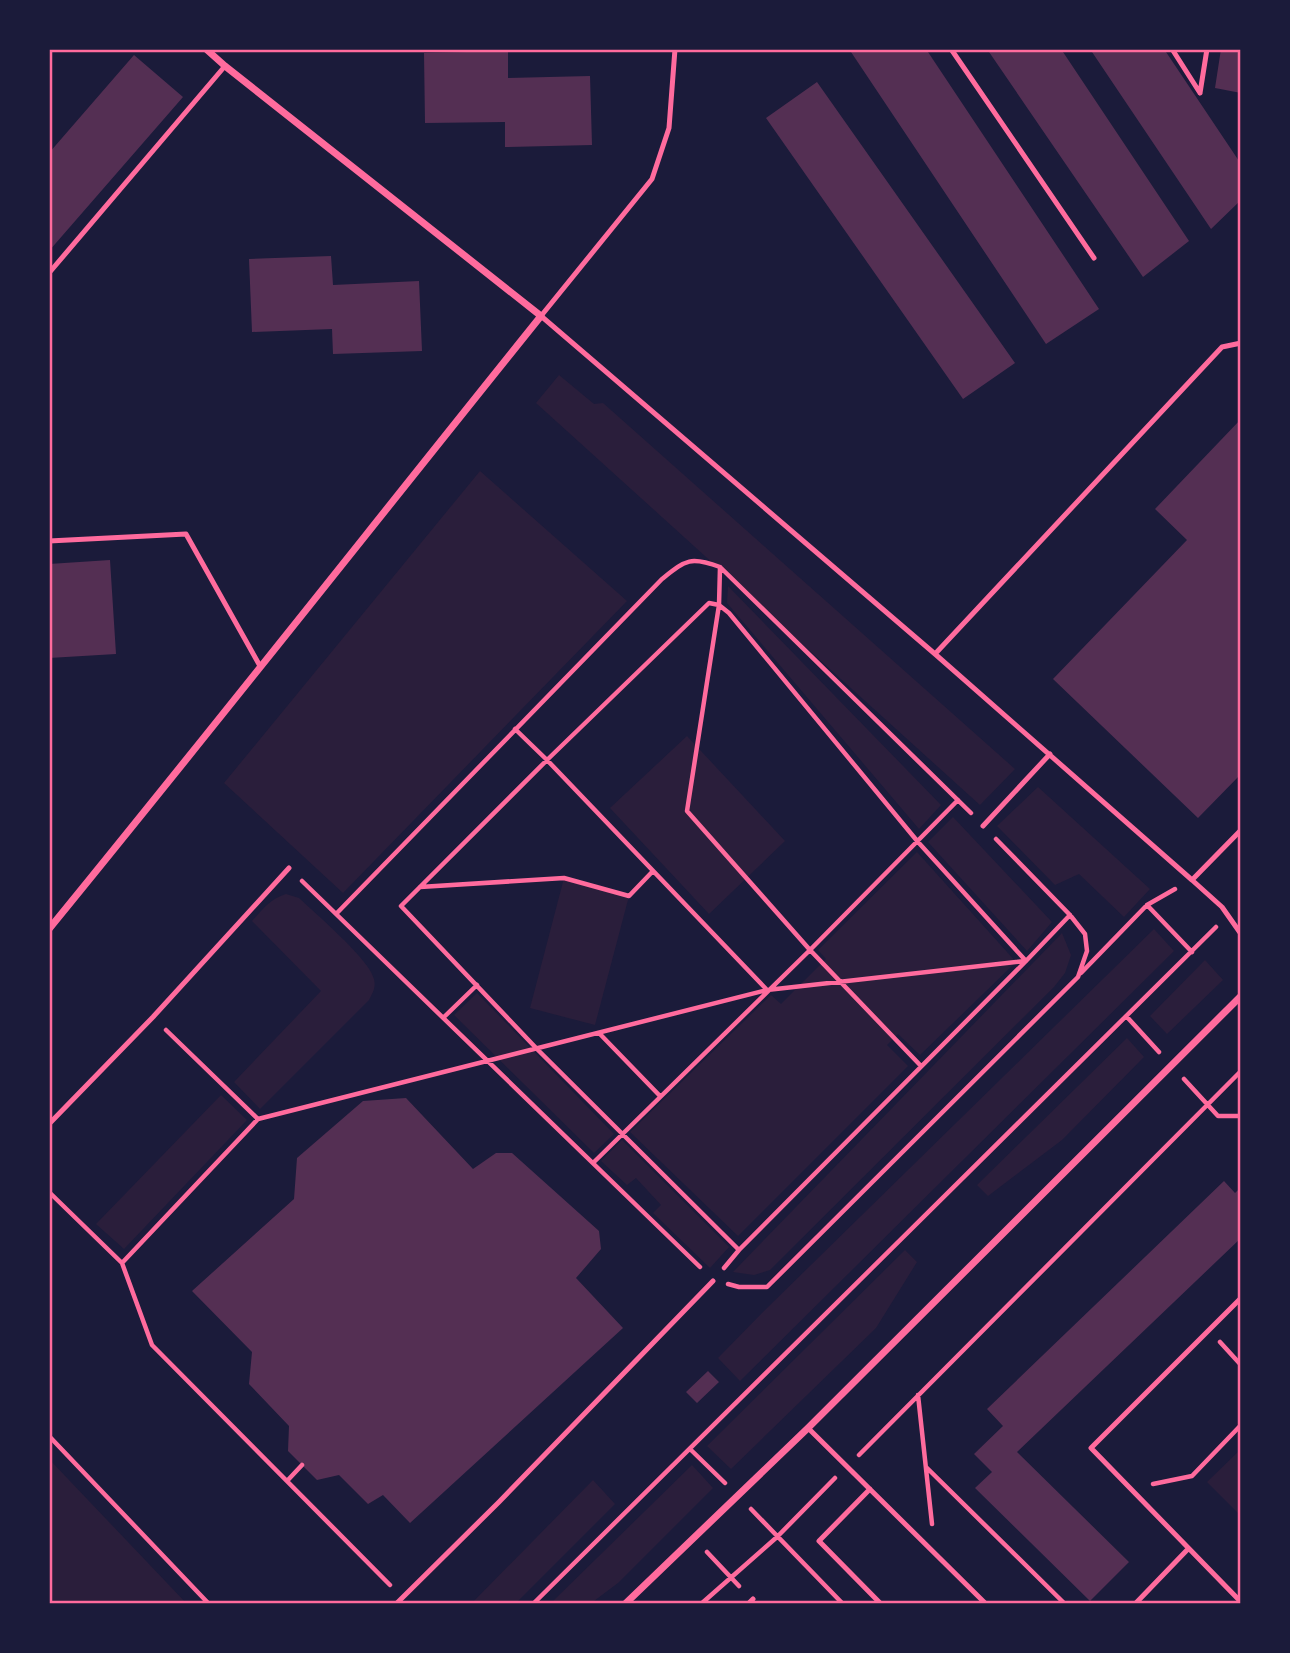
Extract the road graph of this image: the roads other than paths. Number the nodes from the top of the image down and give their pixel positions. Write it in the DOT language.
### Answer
graph roads {
  1 [pos="206,49"];
  2 [pos="675,49"];
  3 [pos="951,49"];
  4 [pos="1172,49"];
  5 [pos="1207,49"];
  6 [pos="225,66"];
  7 [pos="1094,258"];
  8 [pos="49,273"];
  9 [pos="541,316"];
  10 [pos="1241,343"];
  11 [pos="49,541"];
  12 [pos="935,654"];
  13 [pos="260,667"];
  14 [pos="1050,754"];
  15 [pos="983,826"];
  16 [pos="1241,830"];
  17 [pos="289,868"];
  18 [pos="1192,880"];
  19 [pos="49,929"];
  20 [pos="1241,934"];
  21 [pos="1241,996"];
  22 [pos="49,1124"];
  23 [pos="713,1280"];
  24 [pos="1241,1298"];
  25 [pos="808,1428"];
  26 [pos="870,1489"];
  27 [pos="1188,1549"];
  28 [pos="1241,1602"];
  29 [pos="396,1604"];
  30 [pos="625,1604"];
  31 [pos="881,1604"];
  32 [pos="986,1604"];
  33 [pos="1135,1604"];
  1 -- 6 [label="street"];
  2 -- 9 [label="lane"];
  3 -- 7 [label="lane"];
  4 -- 5 [label="lane"];
  6 -- 8 [label="lane"];
  6 -- 9 [label="street"];
  9 -- 12 [label="lane"];
  9 -- 13 [label="street"];
  10 -- 12 [label="lane"];
  11 -- 13 [label="lane"];
  12 -- 14 [label="lane"];
  13 -- 19 [label="street"];
  14 -- 15 [label="lane"];
  14 -- 18 [label="lane"];
  16 -- 18 [label="lane"];
  17 -- 22 [label="lane"];
  18 -- 20 [label="lane"];
  21 -- 25 [label="street"];
  23 -- 29 [label="lane"];
  24 -- 27 [label="lane"];
  25 -- 26 [label="lane"];
  25 -- 30 [label="street"];
  26 -- 31 [label="lane"];
  26 -- 32 [label="lane"];
  27 -- 28 [label="lane"];
  27 -- 33 [label="lane"];
}
